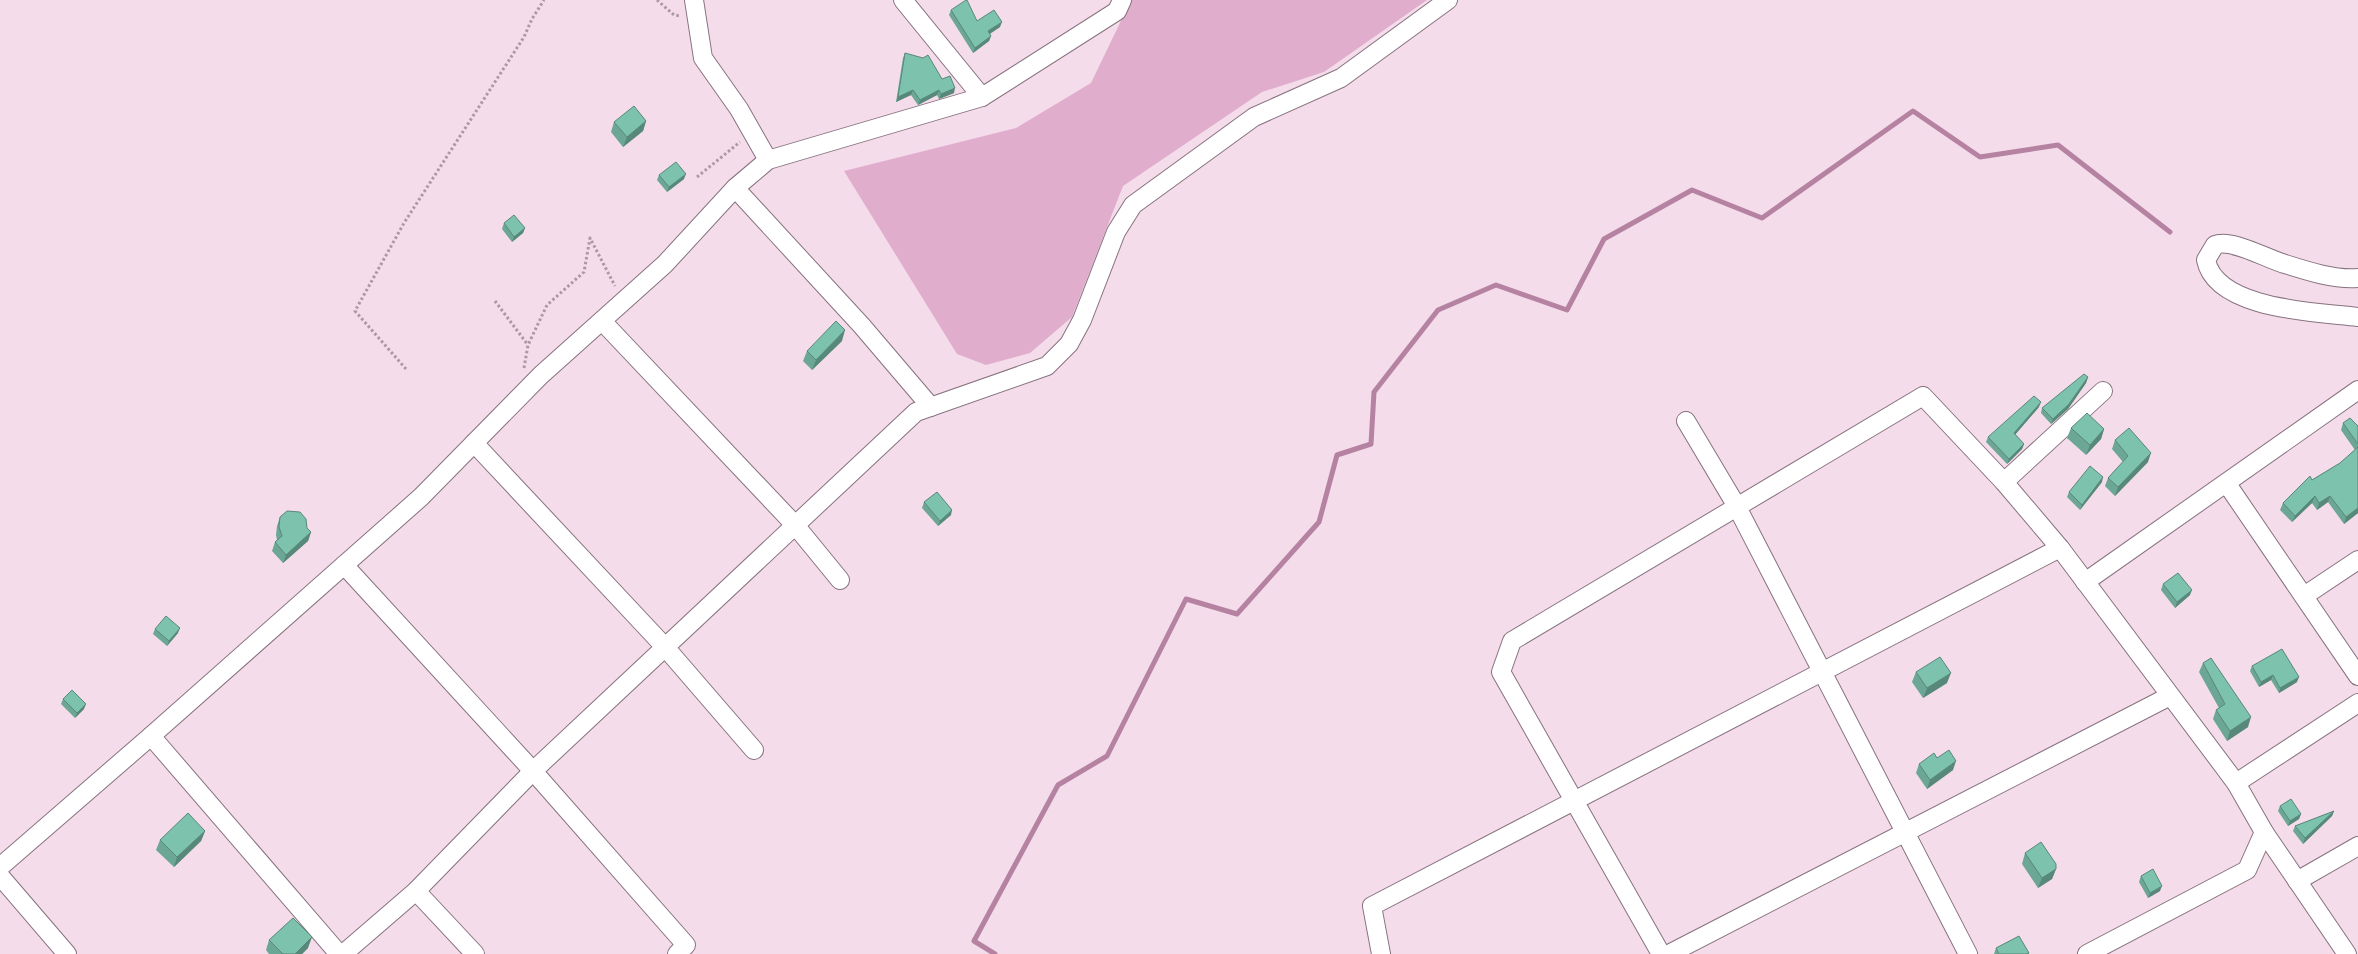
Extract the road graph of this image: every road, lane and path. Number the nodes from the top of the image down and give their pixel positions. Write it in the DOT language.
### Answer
graph roads {
  1 [pos="544,0"];
  2 [pos="694,0"];
  3 [pos="903,0"];
  4 [pos="1122,0"];
  5 [pos="1446,0"];
  6 [pos="982,97"];
  7 [pos="752,132"];
  8 [pos="768,160"];
  9 [pos="697,177"];
  10 [pos="735,188"];
  11 [pos="2358,278"];
  12 [pos="496,301"];
  13 [pos="623,302"];
  14 [pos="2358,317"];
  15 [pos="602,321"];
  16 [pos="528,345"];
  17 [pos="406,369"];
  18 [pos="523,372"];
  19 [pos="2358,390"];
  20 [pos="2103,391"];
  21 [pos="931,407"];
  22 [pos="1686,421"];
  23 [pos="474,443"];
  24 [pos="2004,482"];
  25 [pos="2227,484"];
  26 [pos="1736,505"];
  27 [pos="795,525"];
  28 [pos="2060,548"];
  29 [pos="2358,560"];
  30 [pos="344,565"];
  31 [pos="840,580"];
  32 [pos="2085,582"];
  33 [pos="2304,596"];
  34 [pos="665,647"];
  35 [pos="1822,671"];
  36 [pos="2358,676"];
  37 [pos="2170,696"];
  38 [pos="2358,703"];
  39 [pos="151,736"];
  40 [pos="754,750"];
  41 [pos="533,771"];
  42 [pos="2236,783"];
  43 [pos="1574,800"];
  44 [pos="1906,832"];
  45 [pos="2264,832"];
  46 [pos="2358,846"];
  47 [pos="0,867"];
  48 [pos="0,876"];
  49 [pos="2297,881"];
  50 [pos="416,891"];
  51 [pos="334,952"];
  52 [pos="67,954"];
  53 [pos="475,954"];
  54 [pos="677,954"];
  55 [pos="1382,954"];
  56 [pos="1661,954"];
  57 [pos="1669,954"];
  58 [pos="1968,954"];
  59 [pos="2087,954"];
  60 [pos="2347,954"];
  1 -- 17 [label="path"];
  2 -- 7 [label="street"];
  3 -- 6 [label="street"];
  4 -- 6 [label="street"];
  5 -- 21 [label="street"];
  6 -- 8 [label="street"];
  7 -- 8 [label="street"];
  7 -- 9 [label="path"];
  8 -- 10 [label="street"];
  10 -- 13 [label="street"];
  10 -- 21 [label="street"];
  11 -- 14 [label="street"];
  12 -- 16 [label="path"];
  13 -- 15 [label="street"];
  13 -- 16 [label="path"];
  15 -- 23 [label="street"];
  15 -- 27 [label="street"];
  16 -- 18 [label="path"];
  19 -- 25 [label="street"];
  20 -- 24 [label="street"];
  21 -- 27 [label="street"];
  22 -- 26 [label="street"];
  23 -- 30 [label="street"];
  23 -- 34 [label="street"];
  24 -- 26 [label="street"];
  24 -- 28 [label="street"];
  25 -- 32 [label="street"];
  25 -- 33 [label="street"];
  26 -- 35 [label="street"];
  26 -- 43 [label="street"];
  27 -- 31 [label="street"];
  27 -- 34 [label="street"];
  28 -- 32 [label="street"];
  28 -- 35 [label="street"];
  29 -- 33 [label="street"];
  30 -- 39 [label="street"];
  30 -- 41 [label="street"];
  32 -- 37 [label="street"];
  33 -- 36 [label="street"];
  34 -- 40 [label="street"];
  34 -- 41 [label="street"];
  35 -- 43 [label="street"];
  35 -- 44 [label="street"];
  37 -- 42 [label="street"];
  37 -- 44 [label="street"];
  38 -- 42 [label="street"];
  39 -- 47 [label="street"];
  39 -- 51 [label="street"];
  41 -- 50 [label="street"];
  41 -- 54 [label="street"];
  42 -- 45 [label="street"];
  43 -- 55 [label="street"];
  43 -- 56 [label="street"];
  44 -- 57 [label="street"];
  44 -- 58 [label="street"];
  45 -- 49 [label="street"];
  45 -- 59 [label="street"];
  46 -- 49 [label="street"];
  48 -- 52 [label="street"];
  49 -- 60 [label="street"];
  50 -- 51 [label="street"];
  50 -- 53 [label="street"];
}
